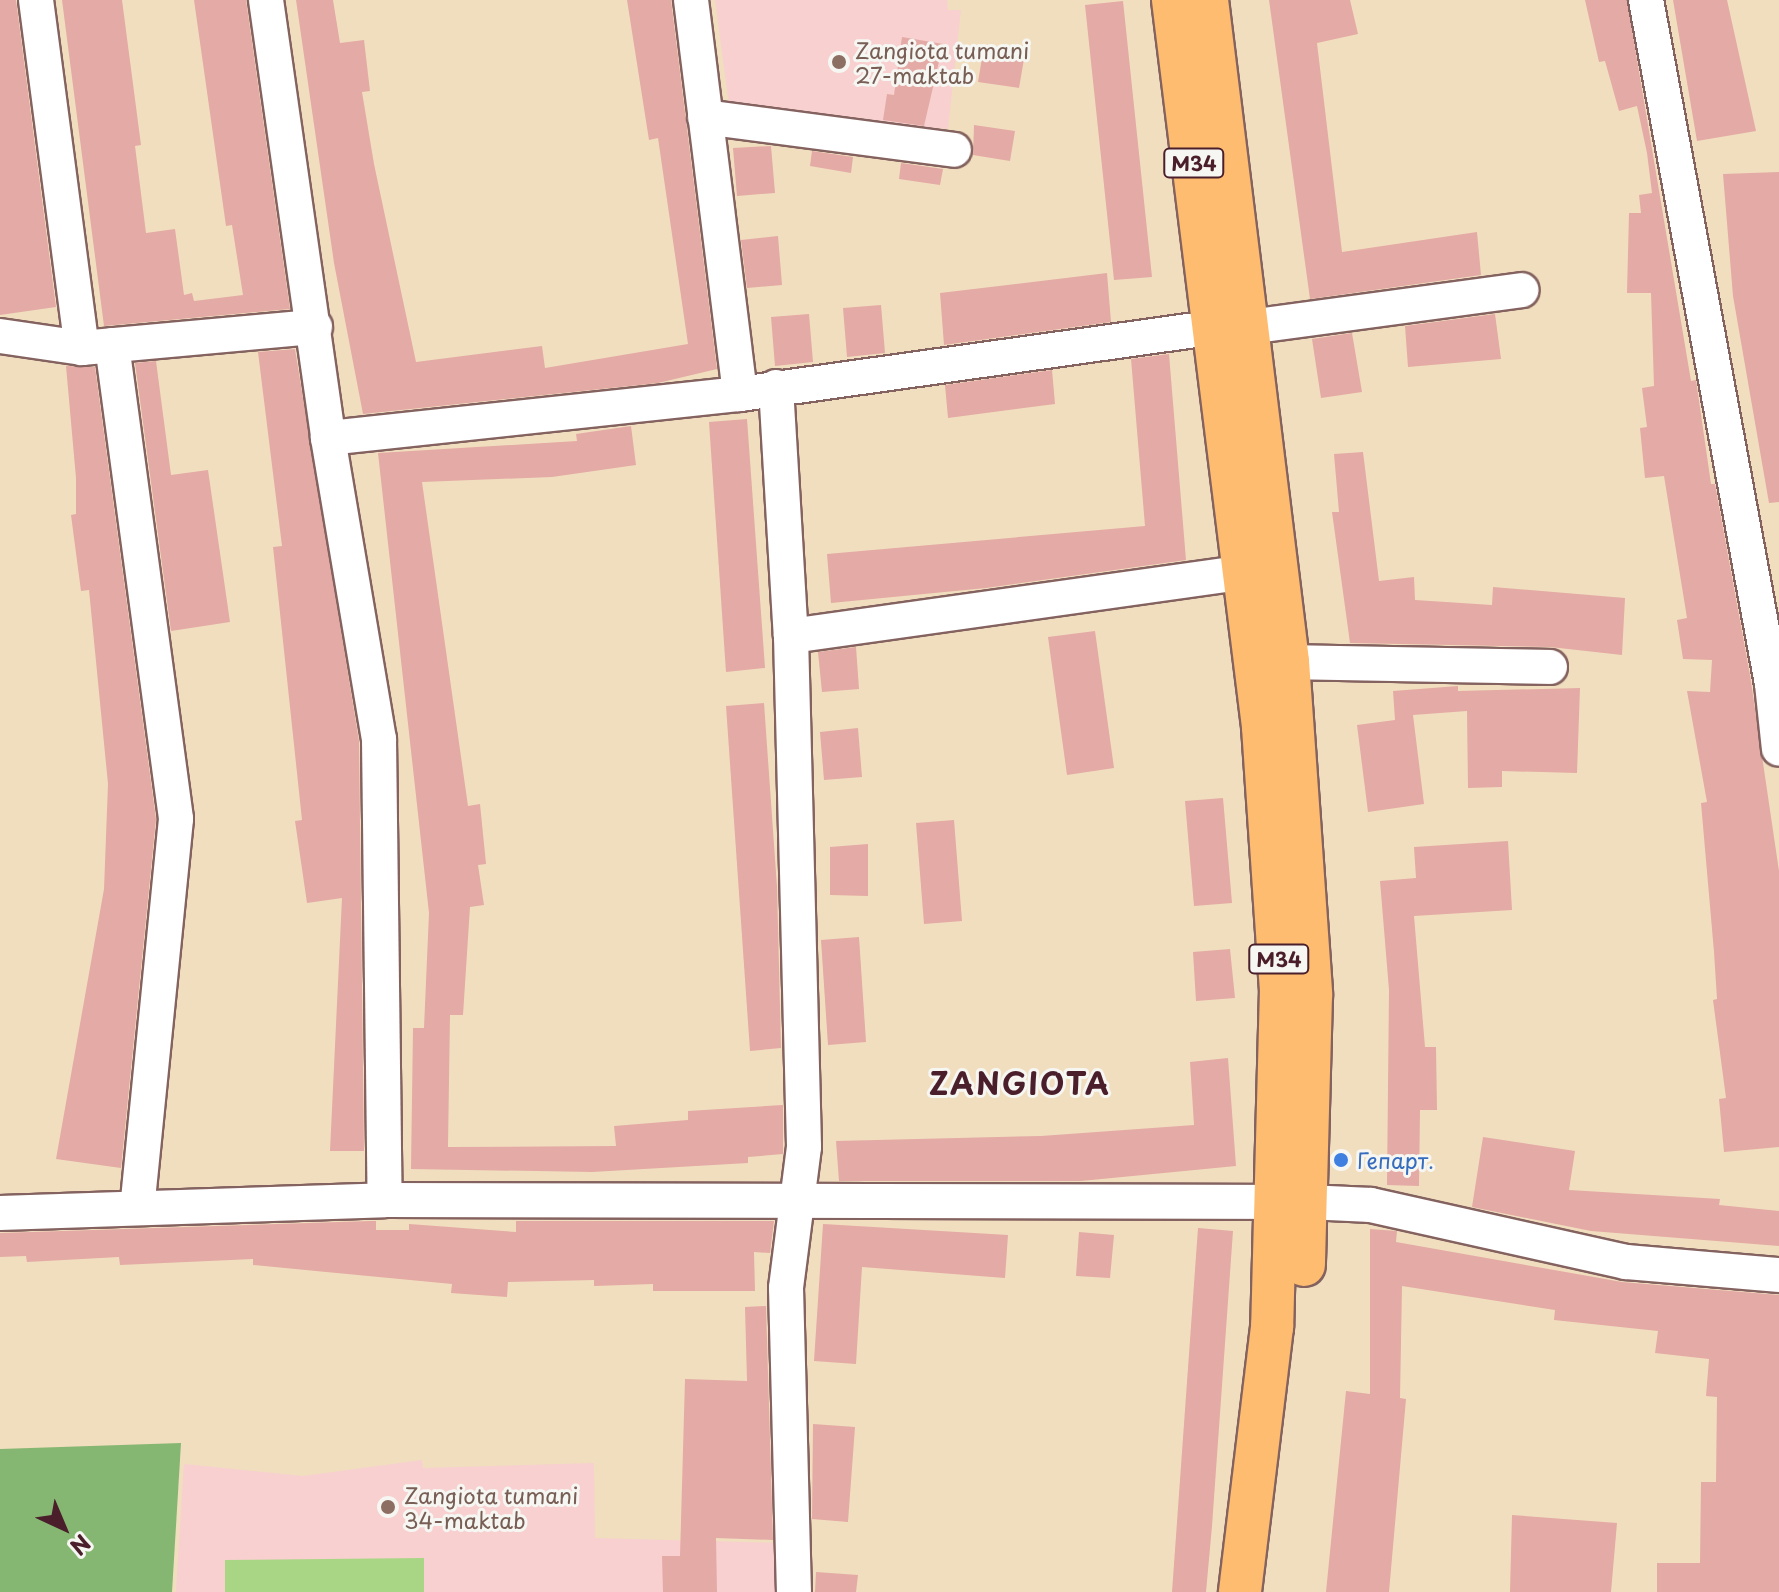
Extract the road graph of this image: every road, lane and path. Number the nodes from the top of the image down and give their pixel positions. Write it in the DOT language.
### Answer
graph roads {
  1 [pos="36,0"];
  2 [pos="266,0"];
  3 [pos="691,0"];
  4 [pos="1173,0"];
  5 [pos="1207,0"];
  6 [pos="1646,0"];
  7 [pos="705,117"];
  8 [pos="954,150"];
  9 [pos="1521,290"];
  10 [pos="315,327"];
  11 [pos="1232,327"];
  12 [pos="0,336"];
  13 [pos="97,347"];
  14 [pos="776,387"];
  15 [pos="740,394"];
  16 [pos="328,438"];
  17 [pos="1245,572"];
  18 [pos="791,636"];
  19 [pos="1288,662"];
  20 [pos="1550,667"];
  21 [pos="1775,683"];
  22 [pos="1779,749"];
  23 [pos="800,1197"];
  24 [pos="385,1200"];
  25 [pos="1292,1202"];
  26 [pos="137,1208"];
  27 [pos="0,1213"];
  28 [pos="1779,1275"];
  29 [pos="794,1592"];
  30 [pos="1240,1592"];
  31 [pos="1268,1592"];
  1 -- 13 [label="street"];
  2 -- 10 [label="street"];
  3 -- 7 [label="street"];
  4 -- 11 [label="main road, M34"];
  5 -- 11 [label="main road, M34"];
  6 -- 21 [label="street"];
  7 -- 8 [label="street"];
  7 -- 15 [label="street"];
  9 -- 11 [label="street"];
  10 -- 13 [label="street"];
  10 -- 16 [label="street"];
  11 -- 14 [label="street"];
  11 -- 17 [label="main road, M34"];
  11 -- 19 [label="main road, M34"];
  12 -- 13 [label="street"];
  13 -- 26 [label="street"];
  14 -- 15 [label="street"];
  14 -- 18 [label="street"];
  15 -- 16 [label="street"];
  16 -- 24 [label="street"];
  17 -- 18 [label="street"];
  17 -- 25 [label="main road, M34"];
  18 -- 23 [label="street"];
  19 -- 20 [label="street"];
  19 -- 25 [label="main road, M34"];
  21 -- 22 [label="street"];
  23 -- 24 [label="street"];
  23 -- 25 [label="street"];
  23 -- 29 [label="street"];
  24 -- 26 [label="street"];
  25 -- 28 [label="street"];
  25 -- 30 [label="main road, M34"];
  25 -- 31 [label="main road, M34"];
  26 -- 27 [label="street"];
}
